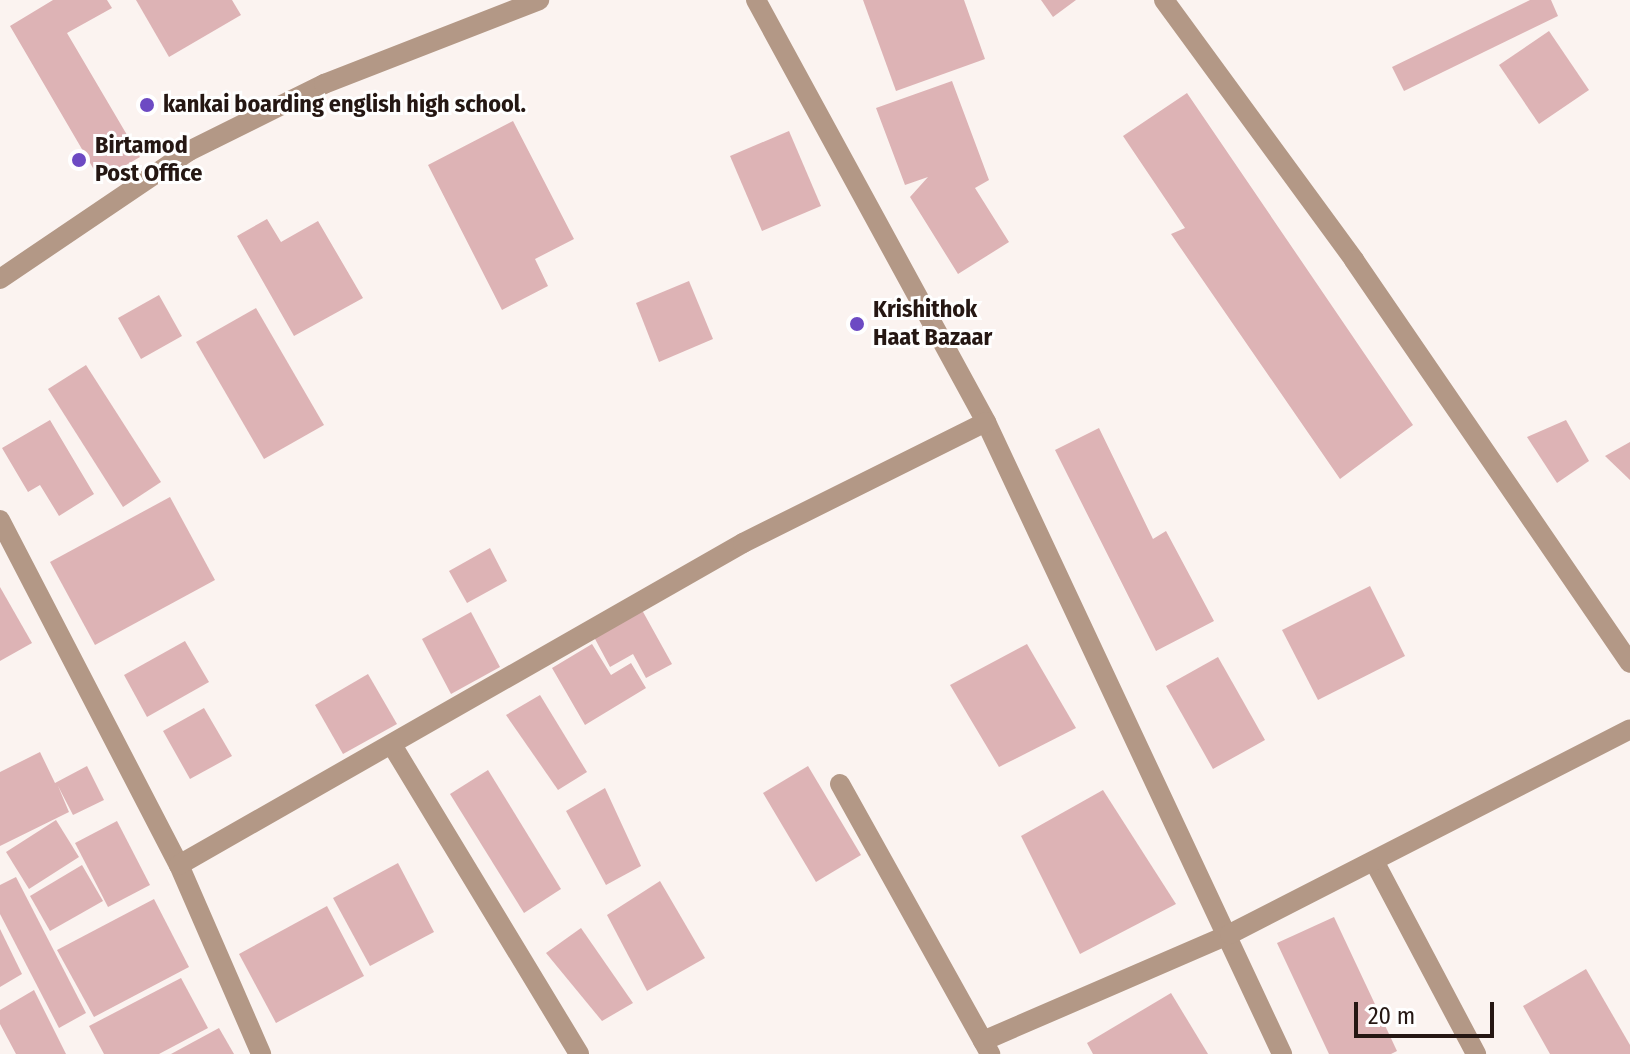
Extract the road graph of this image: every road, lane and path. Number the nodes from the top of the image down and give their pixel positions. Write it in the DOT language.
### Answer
graph roads {
  1 [pos="539,0"];
  2 [pos="756,0"];
  3 [pos="1164,0"];
  4 [pos="0,279"];
  5 [pos="986,422"];
  6 [pos="0,520"];
  7 [pos="1630,663"];
  8 [pos="1630,729"];
  9 [pos="392,745"];
  10 [pos="840,784"];
  11 [pos="1375,863"];
  12 [pos="179,865"];
  13 [pos="1230,934"];
  14 [pos="987,1047"];
  15 [pos="261,1054"];
  16 [pos="579,1054"];
  17 [pos="1282,1054"];
  18 [pos="1476,1054"];
  1 -- 4 [label="street"];
  2 -- 5 [label="street"];
  3 -- 7 [label="street"];
  5 -- 9 [label="street"];
  5 -- 13 [label="street"];
  6 -- 12 [label="street"];
  8 -- 11 [label="street"];
  9 -- 12 [label="street"];
  9 -- 16 [label="street"];
  10 -- 14 [label="street"];
  11 -- 13 [label="street"];
  11 -- 18 [label="street"];
  12 -- 15 [label="street"];
  13 -- 14 [label="street"];
  13 -- 17 [label="street"];
}
